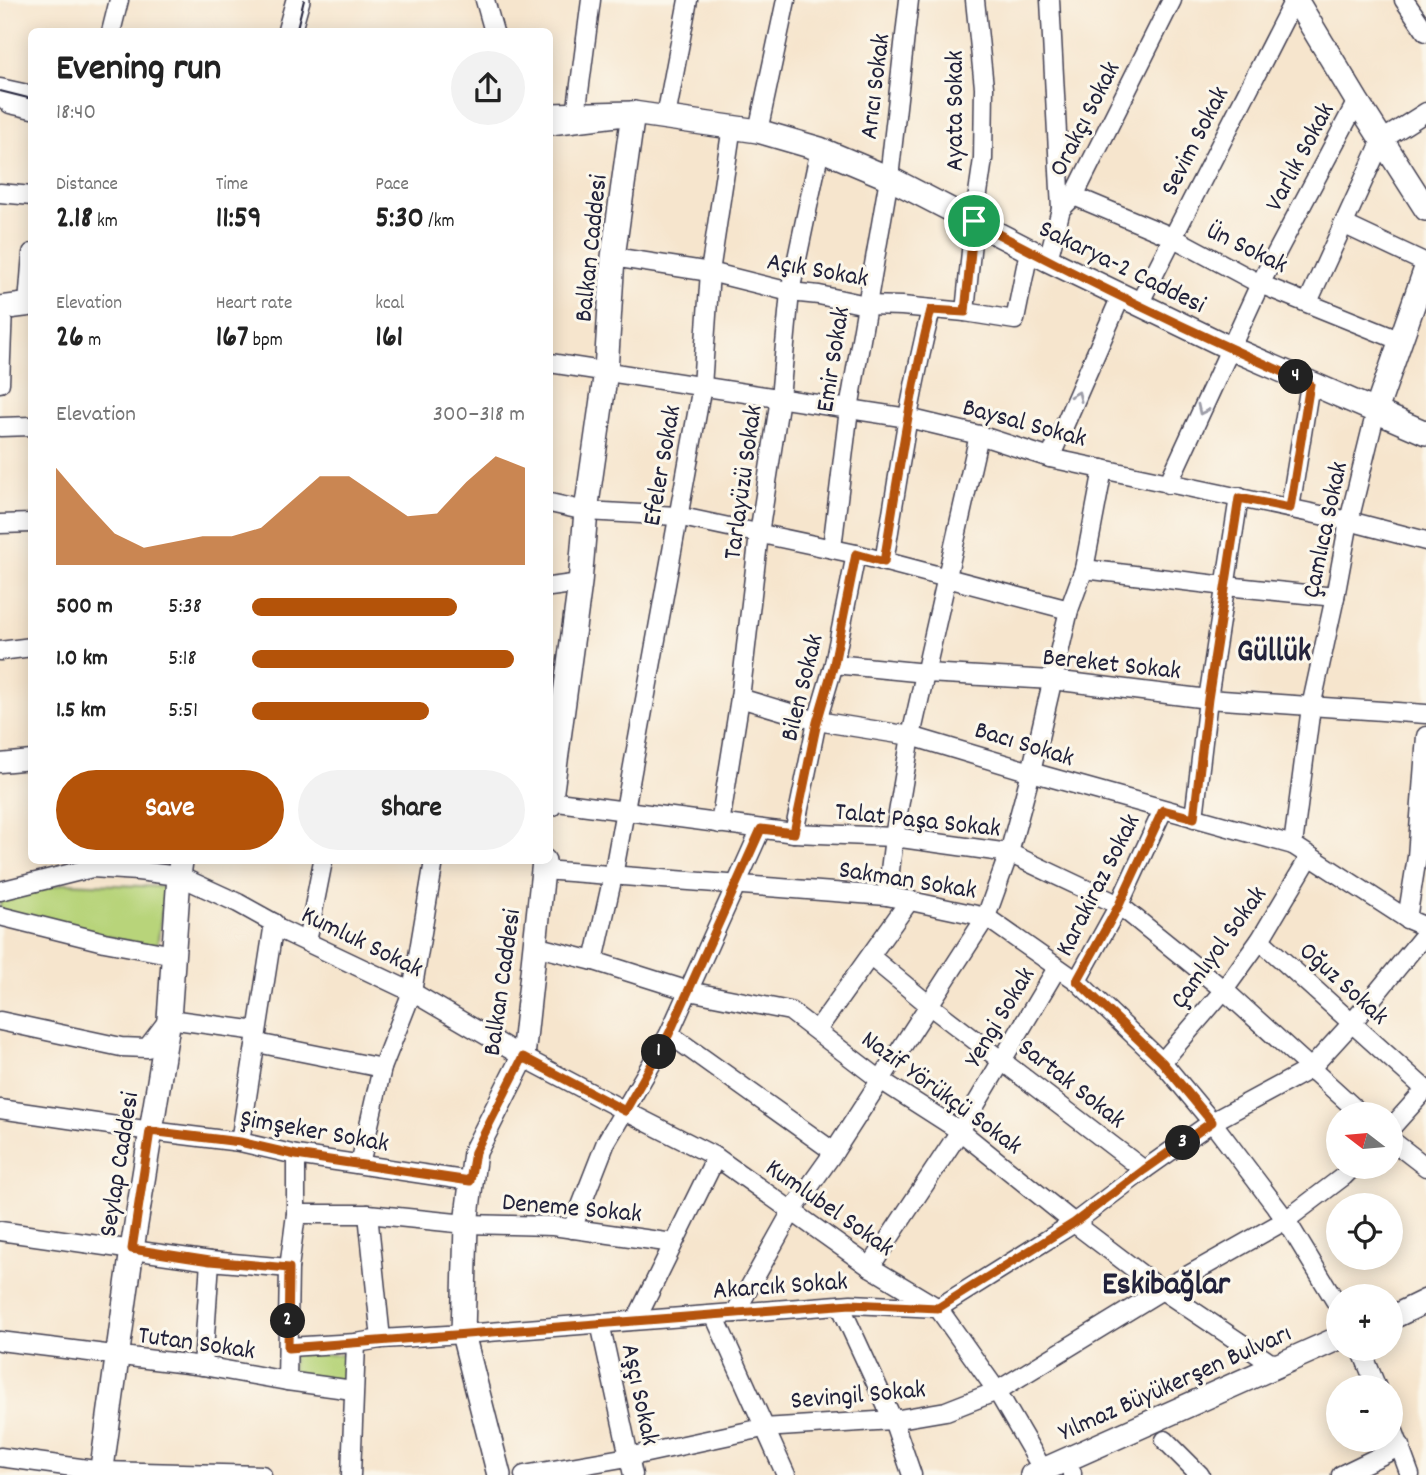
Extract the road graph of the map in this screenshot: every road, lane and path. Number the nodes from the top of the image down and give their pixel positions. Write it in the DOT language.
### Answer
graph roads {
  1 [pos="119,0"];
  2 [pos="298,0"];
  3 [pos="314,0"];
  4 [pos="591,0"];
  5 [pos="688,0"];
  6 [pos="786,0"];
  7 [pos="909,0"];
  8 [pos="975,0"];
  9 [pos="1050,0"];
  10 [pos="1172,0"];
  11 [pos="1295,0"];
  12 [pos="1405,0"];
  13 [pos="481,1"];
  14 [pos="112,28"];
  15 [pos="290,28"];
  16 [pos="307,28"];
  17 [pos="492,28"];
  18 [pos="1426,32"];
  19 [pos="0,88"];
  20 [pos="28,94"];
  21 [pos="0,95"];
  22 [pos="1357,101"];
  23 [pos="28,108"];
  24 [pos="1426,112"];
  25 [pos="633,113"];
  26 [pos="576,114"];
  27 [pos="553,115"];
  28 [pos="666,117"];
  29 [pos="553,123"];
  30 [pos="732,126"];
  31 [pos="758,131"];
  32 [pos="1382,141"];
  33 [pos="820,149"];
  34 [pos="889,178"];
  35 [pos="0,193"];
  36 [pos="28,196"];
  37 [pos="1068,202"];
  38 [pos="1426,209"];
  39 [pos="974,221"];
  40 [pos="1343,224"];
  41 [pos="1172,237"];
  42 [pos="1039,256"];
  43 [pos="613,257"];
  44 [pos="1426,266"];
  45 [pos="710,272"];
  46 [pos="1260,284"];
  47 [pos="790,292"];
  48 [pos="1130,300"];
  49 [pos="1308,302"];
  50 [pos="28,304"];
  51 [pos="866,305"];
  52 [pos="2,308"];
  53 [pos="931,310"];
  54 [pos="965,312"];
  55 [pos="1015,320"];
  56 [pos="1401,341"];
  57 [pos="1230,348"];
  58 [pos="553,363"];
  59 [pos="606,371"];
  60 [pos="0,383"];
  61 [pos="1310,384"];
  62 [pos="702,386"];
  63 [pos="780,398"];
  64 [pos="849,409"];
  65 [pos="1376,411"];
  66 [pos="908,418"];
  67 [pos="28,426"];
  68 [pos="0,427"];
  69 [pos="1426,433"];
  70 [pos="979,435"];
  71 [pos="1049,458"];
  72 [pos="1103,469"];
  73 [pos="1168,484"];
  74 [pos="1239,498"];
  75 [pos="553,504"];
  76 [pos="1290,508"];
  77 [pos="586,511"];
  78 [pos="677,516"];
  79 [pos="1349,521"];
  80 [pos="28,523"];
  81 [pos="0,524"];
  82 [pos="759,534"];
  83 [pos="1426,541"];
  84 [pos="832,548"];
  85 [pos="856,554"];
  86 [pos="884,562"];
  87 [pos="1084,569"];
  88 [pos="948,577"];
  89 [pos="580,583"];
  90 [pos="1226,586"];
  91 [pos="553,587"];
  92 [pos="1335,597"];
  93 [pos="1069,610"];
  94 [pos="28,648"];
  95 [pos="0,651"];
  96 [pos="834,664"];
  97 [pos="926,673"];
  98 [pos="1052,680"];
  99 [pos="740,698"];
  100 [pos="1208,699"];
  101 [pos="1311,706"];
  102 [pos="1426,714"];
  103 [pos="817,722"];
  104 [pos="911,736"];
  105 [pos="1426,736"];
  106 [pos="28,760"];
  107 [pos="0,763"];
  108 [pos="1031,772"];
  109 [pos="553,780"];
  110 [pos="553,802"];
  111 [pos="1163,810"];
  112 [pos="625,812"];
  113 [pos="1194,818"];
  114 [pos="720,824"];
  115 [pos="761,829"];
  116 [pos="794,833"];
  117 [pos="894,837"];
  118 [pos="1293,845"];
  119 [pos="1009,853"];
  120 [pos="1310,856"];
  121 [pos="1422,857"];
  122 [pos="322,864"];
  123 [pos="433,864"];
  124 [pos="543,866"];
  125 [pos="180,869"];
  126 [pos="613,876"];
  127 [pos="736,886"];
  128 [pos="0,891"];
  129 [pos="887,896"];
  130 [pos="910,900"];
  131 [pos="1119,905"];
  132 [pos="0,916"];
  133 [pos="986,917"];
  134 [pos="1407,919"];
  135 [pos="274,923"];
  136 [pos="1426,930"];
  137 [pos="1261,940"];
  138 [pos="307,942"];
  139 [pos="534,946"];
  140 [pos="174,955"];
  141 [pos="871,957"];
  142 [pos="594,961"];
  143 [pos="1057,968"];
  144 [pos="1077,981"];
  145 [pos="689,990"];
  146 [pos="1224,990"];
  147 [pos="412,992"];
  148 [pos="929,1005"];
  149 [pos="169,1019"];
  150 [pos="0,1021"];
  151 [pos="1352,1023"];
  152 [pos="817,1030"];
  153 [pos="669,1034"];
  154 [pos="257,1037"];
  155 [pos="523,1057"];
  156 [pos="1002,1060"];
  157 [pos="1162,1062"];
  158 [pos="382,1068"];
  159 [pos="1310,1069"];
  160 [pos="879,1079"];
  161 [pos="1426,1090"];
  162 [pos="1347,1102"];
  163 [pos="0,1110"];
  164 [pos="625,1111"];
  165 [pos="1404,1114"];
  166 [pos="1212,1122"];
  167 [pos="150,1131"];
  168 [pos="960,1131"];
  169 [pos="240,1142"];
  170 [pos="1404,1150"];
  171 [pos="834,1152"];
  172 [pos="296,1155"];
  173 [pos="716,1157"];
  174 [pos="360,1164"];
  175 [pos="1426,1167"];
  176 [pos="1144,1170"];
  177 [pos="1339,1180"];
  178 [pos="470,1181"];
  179 [pos="792,1210"];
  180 [pos="296,1214"];
  181 [pos="368,1214"];
  182 [pos="1286,1220"];
  183 [pos="1074,1223"];
  184 [pos="466,1224"];
  185 [pos="572,1228"];
  186 [pos="0,1231"];
  187 [pos="674,1243"];
  188 [pos="132,1249"];
  189 [pos="210,1261"];
  190 [pos="870,1267"];
  191 [pos="289,1268"];
  192 [pos="1326,1286"];
  193 [pos="1162,1290"];
  194 [pos="1426,1301"];
  195 [pos="840,1305"];
  196 [pos="938,1308"];
  197 [pos="1403,1312"];
  198 [pos="735,1313"];
  199 [pos="714,1315"];
  200 [pos="636,1320"];
  201 [pos="600,1323"];
  202 [pos="463,1334"];
  203 [pos="380,1339"];
  204 [pos="0,1342"];
  205 [pos="355,1343"];
  206 [pos="1326,1344"];
  207 [pos="288,1348"];
  208 [pos="118,1356"];
  209 [pos="1326,1358"];
  210 [pos="1281,1364"];
  211 [pos="203,1366"];
  212 [pos="287,1381"];
  213 [pos="353,1390"];
  214 [pos="997,1391"];
  215 [pos="892,1420"];
  216 [pos="763,1428"];
  217 [pos="1165,1440"];
  218 [pos="1389,1452"];
  219 [pos="1403,1452"];
  220 [pos="0,1457"];
  221 [pos="630,1466"];
  222 [pos="101,1473"];
  223 [pos="1037,1473"];
  224 [pos="1071,1474"];
  225 [pos="262,1475"];
  226 [pos="351,1475"];
  227 [pos="499,1475"];
  228 [pos="524,1475"];
  229 [pos="786,1475"];
  230 [pos="912,1475"];
  231 [pos="1200,1475"];
  232 [pos="1341,1475"];
  233 [pos="1410,1475"];
  1 -- 14 [label="street"];
  2 -- 15 [label="main road"];
  3 -- 16 [label="main road"];
  4 -- 26 [label="street"];
  5 -- 28 [label="street"];
  6 -- 31 [label="street"];
  7 -- 34 [label="street, Arıcı Sokak"];
  8 -- 39 [label="street, Ayata Sokak"];
  9 -- 37 [label="street"];
  10 -- 37 [label="street, Orakçı Sokak"];
  11 -- 22 [label="main road"];
  11 -- 41 [label="street, Sevim Sokak"];
  12 -- 18 [label="street"];
  13 -- 17 [label="street"];
  19 -- 20 [label="street"];
  21 -- 23 [label="street"];
  22 -- 32 [label="main road"];
  22 -- 46 [label="street, Varlık Sokak"];
  24 -- 32 [label="street"];
  25 -- 26 [label="main road, Sakarya-2 Caddesi"];
  25 -- 28 [label="main road, Sakarya-2 Caddesi"];
  25 -- 29 [label="main road, Sakarya-2 Caddesi"];
  25 -- 43 [label="main road, Balkan Caddesi"];
  26 -- 27 [label="main road, Sakarya-2 Caddesi"];
  28 -- 30 [label="main road, Sakarya-2 Caddesi"];
  30 -- 31 [label="main road, Sakarya-2 Caddesi"];
  30 -- 45 [label="street, Efeler Sokak"];
  31 -- 33 [label="main road, Sakarya-2 Caddesi"];
  32 -- 38 [label="main road"];
  32 -- 40 [label="street"];
  33 -- 34 [label="main road, Sakarya-2 Caddesi"];
  33 -- 47 [label="street, Tarlayüzü Sokak"];
  34 -- 39 [label="main road, Sakarya-2 Caddesi"];
  34 -- 51 [label="street, Emir Sokak"];
  35 -- 36 [label="street"];
  37 -- 41 [label="street, Ün Sokak"];
  37 -- 42 [label="street, Orakçı Sokak"];
  39 -- 42 [label="main road, Sakarya-2 Caddesi"];
  39 -- 54 [label="street, Ayata Sokak"];
  40 -- 44 [label="street"];
  40 -- 49 [label="street"];
  41 -- 46 [label="street, Ün Sokak"];
  41 -- 48 [label="street, Sevim Sokak"];
  42 -- 48 [label="main road, Sakarya-2 Caddesi"];
  42 -- 55 [label="street, Orakçı Sokak"];
  43 -- 45 [label="street, Açık Sokak"];
  43 -- 59 [label="main road, Balkan Caddesi"];
  44 -- 56 [label="main road"];
  45 -- 47 [label="street, Açık Sokak"];
  45 -- 62 [label="street, Efeler Sokak"];
  46 -- 49 [label="street, Ün Sokak"];
  46 -- 57 [label="street, Varlık Sokak"];
  47 -- 51 [label="street, Açık Sokak"];
  47 -- 63 [label="street, Tarlayüzü Sokak"];
  48 -- 57 [label="main road, Sakarya-2 Caddesi"];
  71 -- 48 [label="street, Sevim Sokak, one-way"];
  49 -- 56 [label="street, Ün Sokak"];
  50 -- 52 [label="main road"];
  51 -- 53 [label="street, Açık Sokak"];
  51 -- 64 [label="street, Emir Sokak"];
  52 -- 60 [label="street"];
  53 -- 54 [label="street, Açık Sokak"];
  53 -- 66 [label="street"];
  54 -- 55 [label="street, Açık Sokak"];
  56 -- 65 [label="main road"];
  57 -- 61 [label="main road, Sakarya-2 Caddesi"];
  57 -- 73 [label="street, Varlık Sokak, one-way"];
  58 -- 59 [label="street, Baysal Sokak"];
  59 -- 62 [label="street, Baysal Sokak"];
  59 -- 77 [label="main road, Balkan Caddesi"];
  61 -- 65 [label="main road, Sakarya-2 Caddesi"];
  61 -- 76 [label="street"];
  62 -- 63 [label="street, Baysal Sokak"];
  62 -- 78 [label="street, Efeler Sokak"];
  63 -- 64 [label="street, Baysal Sokak"];
  63 -- 82 [label="street, Tarlayüzü Sokak"];
  64 -- 66 [label="street, Baysal Sokak"];
  64 -- 84 [label="street, Emir Sokak"];
  65 -- 69 [label="main road, Sakarya-2 Caddesi"];
  65 -- 79 [label="street, Çamlıca Sokak"];
  66 -- 70 [label="street, Baysal Sokak"];
  66 -- 86 [label="street"];
  67 -- 68 [label="street"];
  70 -- 71 [label="street, Baysal Sokak"];
  70 -- 88 [label="street"];
  71 -- 72 [label="street, Baysal Sokak"];
  72 -- 73 [label="street, Baysal Sokak"];
  72 -- 87 [label="street"];
  73 -- 74 [label="street, Baysal Sokak"];
  74 -- 76 [label="street, Baysal Sokak"];
  74 -- 90 [label="street"];
  75 -- 77 [label="street"];
  76 -- 79 [label="street, Baysal Sokak"];
  77 -- 78 [label="street"];
  77 -- 89 [label="main road, Balkan Caddesi"];
  78 -- 82 [label="street"];
  78 -- 112 [label="street, Efeler Sokak"];
  79 -- 83 [label="street, Baysal Sokak"];
  79 -- 92 [label="street, Çamlıca Sokak"];
  80 -- 81 [label="street"];
  82 -- 84 [label="street"];
  82 -- 99 [label="street, Tarlayüzü Sokak"];
  84 -- 85 [label="street"];
  85 -- 86 [label="street"];
  85 -- 96 [label="street, Bilen Sokak"];
  86 -- 88 [label="street"];
  87 -- 90 [label="street"];
  87 -- 93 [label="street"];
  88 -- 93 [label="street"];
  88 -- 97 [label="street"];
  89 -- 91 [label="street"];
  89 -- 109 [label="main road, Balkan Caddesi"];
  90 -- 92 [label="street"];
  90 -- 100 [label="street"];
  92 -- 101 [label="street, Çamlıca Sokak"];
  93 -- 98 [label="street"];
  94 -- 95 [label="street"];
  96 -- 97 [label="street, Bereket Sokak"];
  96 -- 103 [label="street, Bilen Sokak"];
  97 -- 98 [label="street, Bereket Sokak"];
  97 -- 104 [label="street"];
  98 -- 100 [label="street, Bereket Sokak"];
  98 -- 108 [label="street"];
  99 -- 103 [label="street, Bacı Sokak"];
  99 -- 114 [label="street, Tarlayüzü Sokak"];
  100 -- 101 [label="street, Bereket Sokak"];
  100 -- 113 [label="street"];
  101 -- 102 [label="street, Bereket Sokak"];
  101 -- 118 [label="street, Çamlıca Sokak"];
  103 -- 104 [label="street, Bacı Sokak"];
  103 -- 116 [label="street, Bilen Sokak"];
  104 -- 108 [label="street, Bacı Sokak"];
  104 -- 117 [label="street"];
  105 -- 121 [label="street"];
  106 -- 107 [label="street"];
  108 -- 111 [label="street, Bacı Sokak"];
  108 -- 119 [label="street"];
  110 -- 112 [label="street, Talat Paşa Sokak"];
  111 -- 113 [label="street, Bacı Sokak"];
  111 -- 131 [label="street, Karakiraz Sokak"];
  112 -- 114 [label="street, Talat Paşa Sokak"];
  112 -- 126 [label="street, Efeler Sokak"];
  113 -- 118 [label="street, Bacı Sokak"];
  114 -- 115 [label="street, Talat Paşa Sokak"];
  115 -- 116 [label="street, Talat Paşa Sokak"];
  115 -- 127 [label="street"];
  116 -- 117 [label="street, Talat Paşa Sokak"];
  117 -- 119 [label="street, Talat Paşa Sokak"];
  117 -- 129 [label="street"];
  118 -- 120 [label="street"];
  119 -- 131 [label="street, Talat Paşa Sokak"];
  119 -- 133 [label="street"];
  120 -- 134 [label="street"];
  120 -- 137 [label="street, Çamlıyol Sokak"];
  121 -- 134 [label="street"];
  122 -- 138 [label="street"];
  123 -- 147 [label="street"];
  124 -- 126 [label="street, Sakman Sokak"];
  124 -- 139 [label="main road, Balkan Caddesi"];
  125 -- 128 [label="street, Kumluk Sokak"];
  125 -- 135 [label="street, Kumluk Sokak"];
  125 -- 140 [label="main road, Seylap Caddesi"];
  126 -- 127 [label="street, Sakman Sokak"];
  126 -- 142 [label="street, Efeler Sokak"];
  127 -- 129 [label="street, Sakman Sokak"];
  127 -- 145 [label="street"];
  129 -- 130 [label="street, Sakman Sokak"];
  130 -- 133 [label="street, Sakman Sokak"];
  130 -- 141 [label="street"];
  131 -- 144 [label="street, Karakiraz Sokak"];
  131 -- 146 [label="street, Talat Paşa Sokak"];
  132 -- 140 [label="street"];
  133 -- 143 [label="street, Sakman Sokak"];
  133 -- 148 [label="street"];
  134 -- 136 [label="street"];
  135 -- 138 [label="street, Kumluk Sokak"];
  135 -- 154 [label="street"];
  136 -- 151 [label="street"];
  137 -- 146 [label="street, Çamlıyol Sokak"];
  137 -- 151 [label="street, Oğuz Sokak"];
  138 -- 147 [label="street, Kumluk Sokak"];
  139 -- 142 [label="street, Nazif Yörükçü Sokak"];
  139 -- 155 [label="main road, Balkan Caddesi"];
  140 -- 149 [label="main road, Seylap Caddesi"];
  141 -- 148 [label="street, Sartak Sokak"];
  141 -- 152 [label="street"];
  142 -- 145 [label="street, Nazif Yörükçü Sokak"];
  143 -- 144 [label="street, Sakman Sokak"];
  143 -- 156 [label="street, Yengi Sokak"];
  144 -- 157 [label="street, Sakman Sokak"];
  145 -- 152 [label="street, Nazif Yörükçü Sokak"];
  145 -- 153 [label="street"];
  146 -- 157 [label="street, Çamlıyol Sokak"];
  146 -- 159 [label="street, Talat Paşa Sokak"];
  147 -- 155 [label="street, Kumluk Sokak"];
  147 -- 158 [label="street"];
  148 -- 156 [label="street, Sartak Sokak"];
  148 -- 160 [label="street"];
  149 -- 150 [label="street"];
  149 -- 154 [label="street"];
  149 -- 167 [label="main road, Seylap Caddesi"];
  151 -- 159 [label="street"];
  151 -- 161 [label="street, Oğuz Sokak"];
  152 -- 160 [label="street, Nazif Yörükçü Sokak"];
  153 -- 164 [label="street"];
  153 -- 171 [label="street"];
  154 -- 158 [label="street"];
  154 -- 169 [label="street"];
  155 -- 164 [label="street, Kumlubel Sokak"];
  155 -- 178 [label="main road, Balkan Caddesi"];
  156 -- 168 [label="street, Yengi Sokak"];
  156 -- 176 [label="street, Sartak Sokak"];
  157 -- 166 [label="street, Sakman Sokak"];
  158 -- 174 [label="street"];
  159 -- 162 [label="street, Talat Paşa Sokak"];
  159 -- 166 [label="street"];
  160 -- 168 [label="street, Nazif Yörükçü Sokak"];
  160 -- 171 [label="street"];
  161 -- 165 [label="street"];
  163 -- 167 [label="street, Şimşeker Sokak"];
  164 -- 173 [label="street, Kumlubel Sokak"];
  164 -- 185 [label="street"];
  166 -- 176 [label="street"];
  166 -- 182 [label="street, Sakman Sokak"];
  167 -- 169 [label="street, Şimşeker Sokak"];
  167 -- 188 [label="main road, Seylap Caddesi"];
  168 -- 183 [label="street, Nazif Yörükçü Sokak"];
  168 -- 190 [label="street, Yengi Sokak"];
  169 -- 172 [label="street, Şimşeker Sokak"];
  170 -- 175 [label="street"];
  171 -- 179 [label="street"];
  172 -- 174 [label="street, Şimşeker Sokak"];
  172 -- 180 [label="street"];
  173 -- 179 [label="street, Kumlubel Sokak"];
  173 -- 187 [label="street"];
  174 -- 178 [label="street, Şimşeker Sokak"];
  176 -- 183 [label="street"];
  177 -- 182 [label="street, Sevingil Sokak"];
  178 -- 184 [label="main road, Balkan Caddesi"];
  179 -- 190 [label="street, Kumlubel Sokak"];
  179 -- 198 [label="street"];
  180 -- 181 [label="street, Deneme Sokak"];
  180 -- 191 [label="street"];
  181 -- 184 [label="street, Deneme Sokak"];
  181 -- 203 [label="street"];
  182 -- 192 [label="street, Sakman Sokak"];
  182 -- 193 [label="street, Sevingil Sokak"];
  183 -- 193 [label="street, Nazif Yörükçü Sokak"];
  183 -- 196 [label="street"];
  184 -- 185 [label="street, Deneme Sokak"];
  184 -- 202 [label="main road, Balkan Caddesi"];
  185 -- 187 [label="street, Deneme Sokak"];
  186 -- 188 [label="street"];
  187 -- 200 [label="street"];
  188 -- 189 [label="street"];
  188 -- 208 [label="main road, Seylap Caddesi"];
  189 -- 191 [label="street"];
  189 -- 211 [label="street"];
  190 -- 196 [label="street, Kumlubel Sokak"];
  191 -- 207 [label="street"];
  193 -- 210 [label="street, Nazif Yörükçü Sokak"];
  193 -- 214 [label="street, Sevingil Sokak"];
  194 -- 197 [label="main road"];
  195 -- 196 [label="street, Akarcık Sokak"];
  195 -- 198 [label="street, Akarcık Sokak"];
  195 -- 215 [label="street"];
  196 -- 214 [label="street, Kumlubel Sokak"];
  198 -- 199 [label="street, Akarcık Sokak"];
  199 -- 200 [label="street, Akarcık Sokak"];
  199 -- 216 [label="street"];
  200 -- 201 [label="street, Akarcık Sokak"];
  201 -- 202 [label="street, Akarcık Sokak"];
  201 -- 221 [label="street, Aşçı Sokak"];
  202 -- 203 [label="street, Akarcık Sokak"];
  202 -- 227 [label="main road, Balkan Caddesi"];
  203 -- 205 [label="street, Akarcık Sokak"];
  204 -- 208 [label="street, Tutan Sokak"];
  205 -- 207 [label="street, Akarcık Sokak"];
  205 -- 213 [label="street"];
  206 -- 210 [label="main road, Yılmaz Büyükerşen Bulvarı"];
  207 -- 212 [label="street"];
  208 -- 211 [label="street, Tutan Sokak"];
  208 -- 222 [label="main road, Seylap Caddesi"];
  209 -- 224 [label="main road, Yılmaz Büyükerşen Bulvarı"];
  210 -- 223 [label="main road, Yılmaz Büyükerşen Bulvarı"];
  211 -- 212 [label="street, Tutan Sokak"];
  212 -- 213 [label="street, Tutan Sokak"];
  213 -- 226 [label="street"];
  214 -- 215 [label="street, Sevingil Sokak"];
  214 -- 223 [label="street, Kumlubel Sokak"];
  215 -- 216 [label="street, Sevingil Sokak"];
  215 -- 230 [label="street"];
  216 -- 221 [label="street, Sevingil Sokak"];
  216 -- 229 [label="street"];
  217 -- 231 [label="street"];
  218 -- 232 [label="street"];
  219 -- 233 [label="street"];
  220 -- 222 [label="street"];
  221 -- 228 [label="street"];
  222 -- 225 [label="street"];
}
